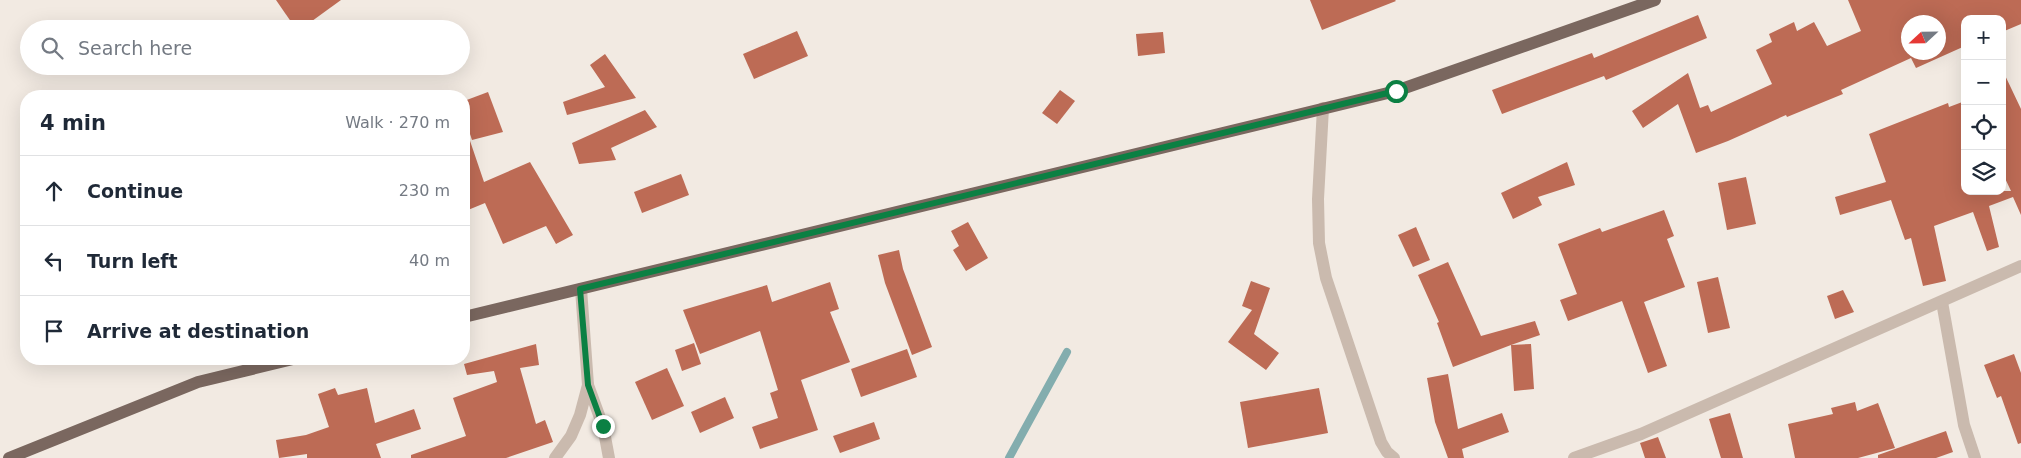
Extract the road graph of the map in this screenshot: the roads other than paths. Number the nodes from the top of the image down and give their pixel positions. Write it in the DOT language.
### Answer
graph roads {
  1 [pos="1655,0"];
  2 [pos="1323,108"];
  3 [pos="2021,266"];
  4 [pos="580,289"];
  5 [pos="1942,302"];
  6 [pos="470,316"];
  7 [pos="268,365"];
  8 [pos="588,385"];
  9 [pos="9,458"];
  10 [pos="554,458"];
  11 [pos="609,458"];
  12 [pos="1394,458"];
  13 [pos="1574,458"];
  14 [pos="1975,458"];
  1 -- 2 [label="main road"];
  2 -- 4 [label="main road"];
  2 -- 12 [label="street"];
  3 -- 5 [label="street"];
  4 -- 6 [label="main road"];
  4 -- 8 [label="street"];
  5 -- 13 [label="street"];
  5 -- 14 [label="street"];
  7 -- 9 [label="main road"];
  8 -- 10 [label="street"];
  8 -- 11 [label="street"];
}
